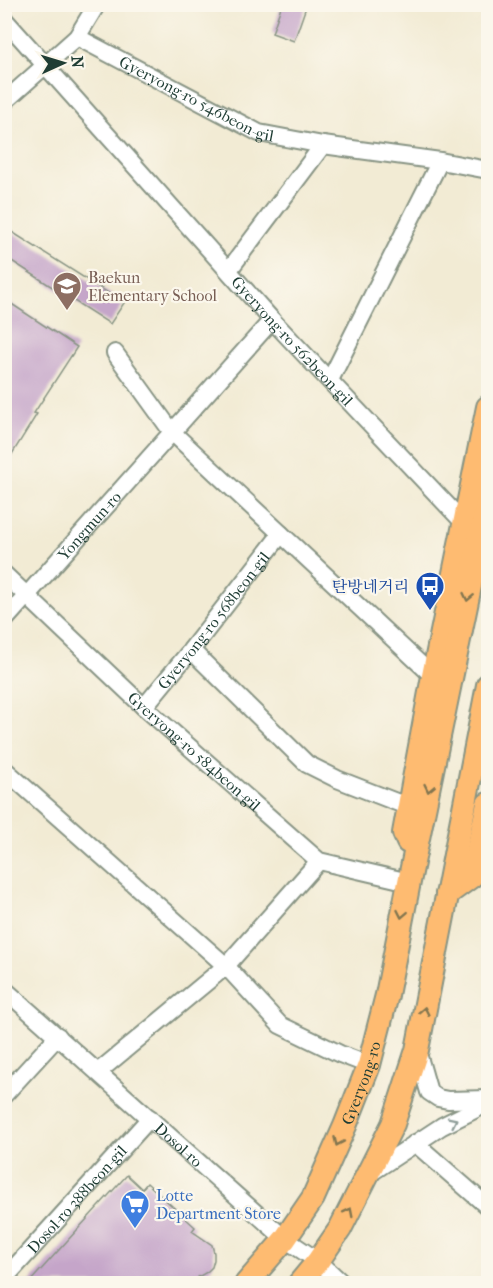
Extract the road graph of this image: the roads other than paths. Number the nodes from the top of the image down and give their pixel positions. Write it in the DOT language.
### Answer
graph roads {
  1 [pos="97,4"];
  2 [pos="4,19"];
  3 [pos="77,37"];
  4 [pos="46,64"];
  5 [pos="4,102"];
  6 [pos="323,145"];
  7 [pos="440,161"];
  8 [pos="489,170"];
  9 [pos="229,270"];
  10 [pos="272,320"];
  11 [pos="115,353"];
  12 [pos="330,380"];
  13 [pos="489,407"];
  14 [pos="172,432"];
  15 [pos="489,499"];
  16 [pos="465,524"];
  17 [pos="282,534"];
  18 [pos="4,574"];
  19 [pos="27,596"];
  20 [pos="4,621"];
  21 [pos="191,650"];
  22 [pos="433,676"];
  23 [pos="489,685"];
  24 [pos="144,707"];
  25 [pos="4,769"];
  26 [pos="489,804"];
  27 [pos="409,807"];
  28 [pos="414,857"];
  29 [pos="319,861"];
  30 [pos="409,882"];
  31 [pos="447,894"];
  32 [pos="226,966"];
  33 [pos="4,989"];
  34 [pos="58,1036"];
  35 [pos="417,1050"];
  36 [pos="369,1065"];
  37 [pos="98,1072"];
  38 [pos="4,1095"];
  39 [pos="489,1101"];
  40 [pos="150,1118"];
  41 [pos="415,1143"];
  42 [pos="368,1175"];
  43 [pos="489,1207"];
  44 [pos="285,1239"];
  45 [pos="318,1261"];
  46 [pos="4,1280"];
  47 [pos="246,1284"];
  48 [pos="299,1284"];
  49 [pos="343,1284"];
  1 -- 3 [label="street"];
  2 -- 4 [label="street, Gyeryong-ro 562beon-gil"];
  3 -- 4 [label="street"];
  3 -- 6 [label="street, Gyeryong-ro 546beon-gil"];
  4 -- 5 [label="street"];
  4 -- 9 [label="street, Gyeryong-ro 562beon-gil"];
  6 -- 7 [label="street, Gyeryong-ro 546beon-gil"];
  6 -- 9 [label="street"];
  7 -- 8 [label="street, Gyeryong-ro 546beon-gil"];
  7 -- 12 [label="street"];
  9 -- 10 [label="street, Gyeryong-ro 562beon-gil"];
  10 -- 12 [label="street, Gyeryong-ro 562beon-gil"];
  10 -- 14 [label="street, Yongmun-ro"];
  11 -- 14 [label="street"];
  12 -- 16 [label="street, Gyeryong-ro 562beon-gil"];
  13 -- 16 [label="main road, Gyeryong-ro"];
  14 -- 17 [label="street"];
  14 -- 19 [label="street, Yongmun-ro"];
  15 -- 28 [label="main road, Gyeryong-ro, one-way"];
  16 -- 22 [label="main road, Gyeryong-ro"];
  17 -- 21 [label="street, Gyeryong-ro 568beon-gil"];
  17 -- 22 [label="street"];
  18 -- 19 [label="street, Gyeryong-ro 584beon-gil"];
  19 -- 20 [label="street, Yongmun-ro"];
  19 -- 24 [label="street, Gyeryong-ro 584beon-gil"];
  21 -- 24 [label="street, Gyeryong-ro 568beon-gil"];
  21 -- 27 [label="street"];
  22 -- 27 [label="main road, Gyeryong-ro"];
  23 -- 31 [label="main road"];
  24 -- 29 [label="street, Gyeryong-ro 584beon-gil"];
  25 -- 32 [label="street"];
  26 -- 31 [label="main road"];
  27 -- 28 [label="main road, Gyeryong-ro"];
  28 -- 30 [label="main road, Gyeryong-ro"];
  29 -- 30 [label="street, Gyeryong-ro 584beon-gil"];
  29 -- 32 [label="street"];
  30 -- 36 [label="main road, Gyeryong-ro, one-way"];
  35 -- 31 [label="main road, one-way"];
  32 -- 36 [label="street"];
  32 -- 37 [label="street"];
  33 -- 34 [label="street, Dosol-ro"];
  34 -- 37 [label="street, Dosol-ro"];
  34 -- 38 [label="street"];
  35 -- 39 [label="street"];
  35 -- 42 [label="main road"];
  36 -- 44 [label="main road, Gyeryong-ro, one-way"];
  37 -- 40 [label="street, Dosol-ro"];
  41 -- 39 [label="street, one-way"];
  40 -- 44 [label="street, Dosol-ro"];
  40 -- 46 [label="street, Dosol-ro 388beon-gil"];
  41 -- 42 [label="street"];
  41 -- 43 [label="street"];
  45 -- 42 [label="main road, one-way"];
  44 -- 45 [label="street, Dosol-ro"];
  44 -- 47 [label="main road, Gyeryong-ro"];
  45 -- 48 [label="main road"];
  45 -- 49 [label="street, Dosol-ro"];
}
